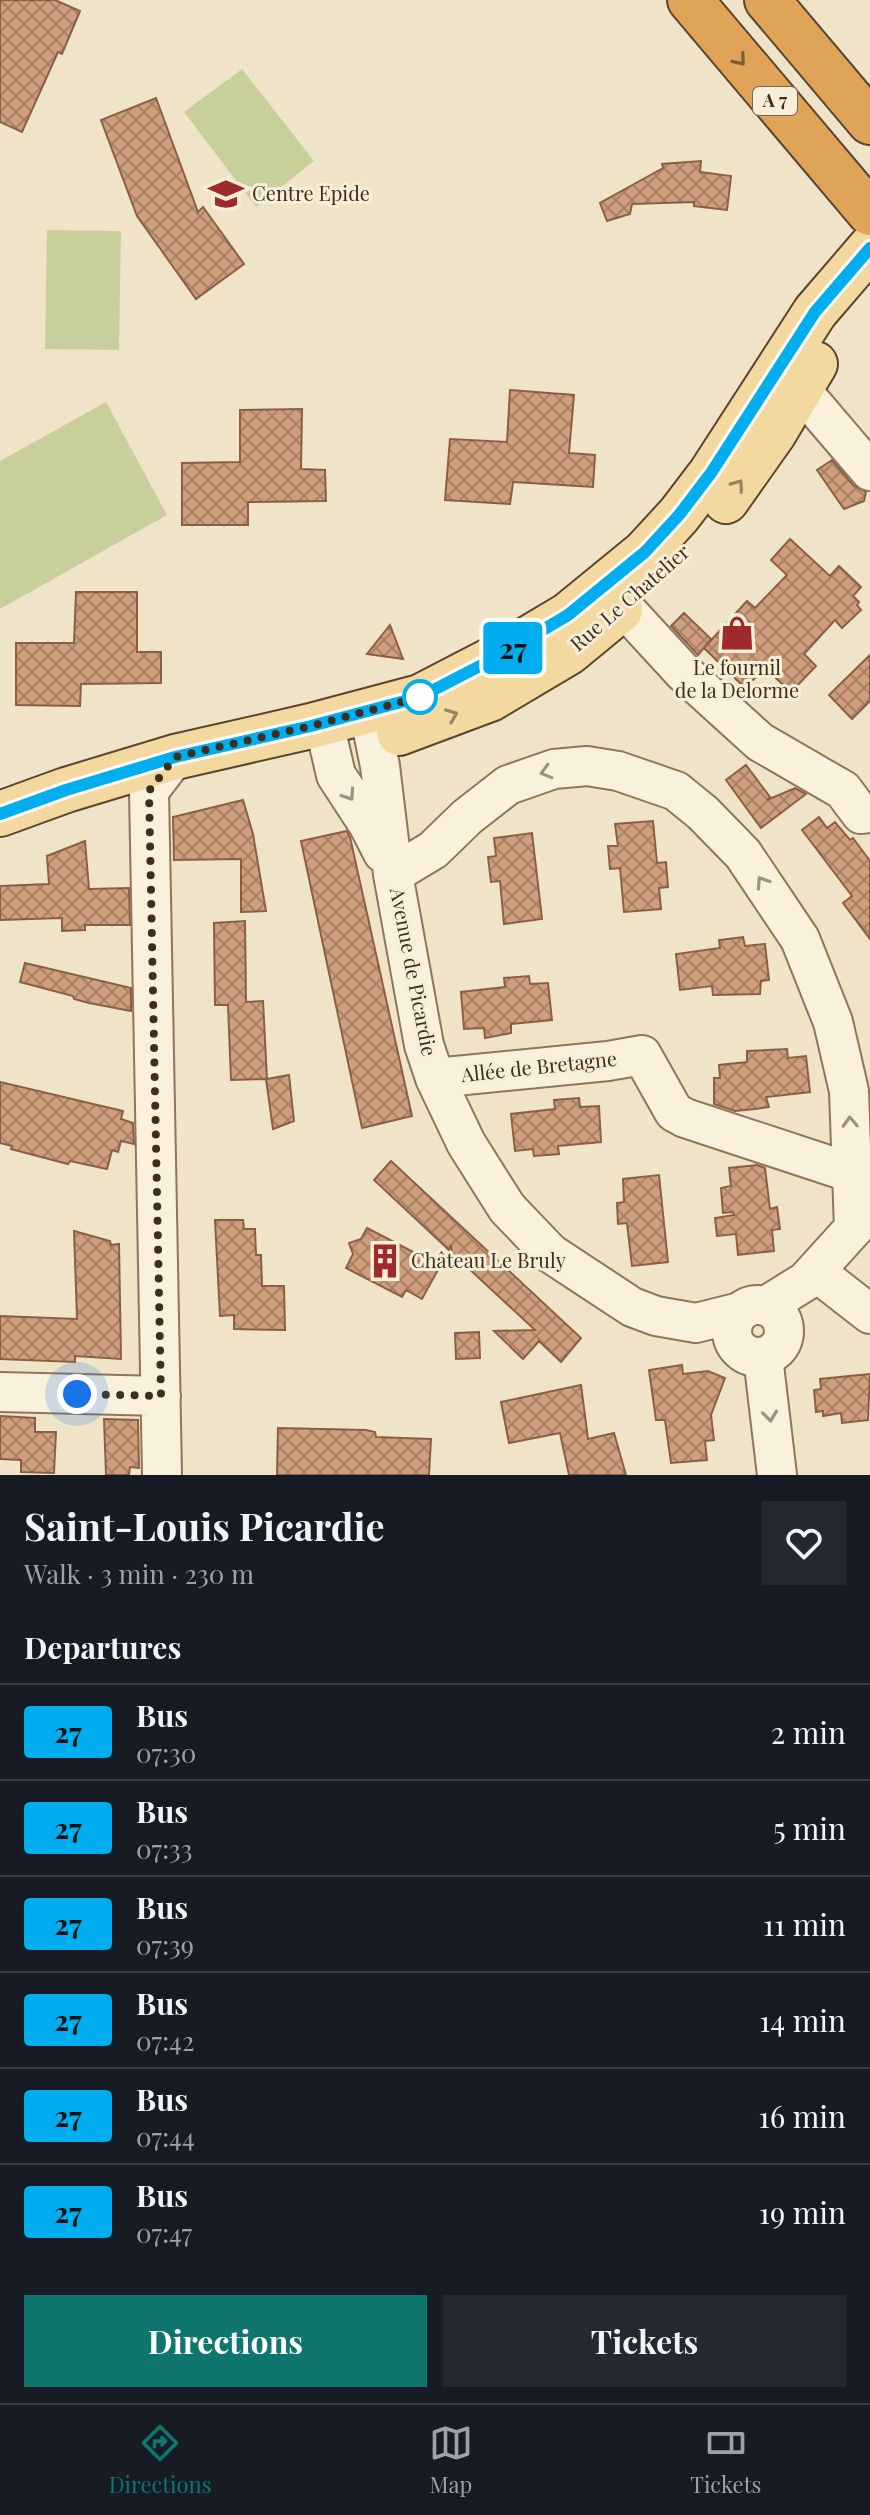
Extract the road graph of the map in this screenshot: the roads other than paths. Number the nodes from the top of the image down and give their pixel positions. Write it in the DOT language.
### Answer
graph roads {
  1 [pos="690,0"];
  2 [pos="767,0"];
  3 [pos="870,122"];
  4 [pos="865,208"];
  5 [pos="870,248"];
  6 [pos="870,286"];
  7 [pos="800,389"];
  8 [pos="870,471"];
  9 [pos="613,597"];
  10 [pos="372,726"];
  11 [pos="327,737"];
  12 [pos="162,774"];
  13 [pos="0,814"];
  14 [pos="867,818"];
  15 [pos="0,842"];
  16 [pos="393,874"];
  17 [pos="435,1078"];
  18 [pos="852,1173"];
  19 [pos="862,1226"];
  20 [pos="811,1277"];
  21 [pos="870,1314"];
  22 [pos="758,1330"];
  23 [pos="0,1392"];
  24 [pos="161,1396"];
  25 [pos="162,1475"];
  26 [pos="777,1475"];
  1 -- 4 [label="highway, A 7, one-way"];
  2 -- 3 [label="highway"];
  5 -- 9 [label="main road, Rue Le Chatelier"];
  6 -- 7 [label="main road, Rue Le Chatelier"];
  7 -- 8 [label="street"];
  9 -- 7 [label="main road, Rue Le Chatelier, one-way"];
  9 -- 10 [label="main road, Rue Le Chatelier"];
  9 -- 14 [label="street"];
  10 -- 11 [label="main road, Rue Le Chatelier"];
  10 -- 16 [label="street, Avenue de Picardie"];
  11 -- 12 [label="main road, Rue Le Chatelier"];
  11 -- 16 [label="street, Avenue de Picardie, one-way"];
  12 -- 13 [label="main road, Rue Le Chatelier"];
  12 -- 15 [label="main road, Rue Le Chatelier"];
  12 -- 24 [label="street"];
  16 -- 17 [label="street, Avenue de Picardie"];
  18 -- 16 [label="street, one-way"];
  17 -- 18 [label="street, Allée de Bretagne"];
  17 -- 22 [label="street, Avenue de Picardie"];
  18 -- 19 [label="street"];
  19 -- 20 [label="street"];
  20 -- 21 [label="street"];
  20 -- 22 [label="street"];
  22 -- 26 [label="street, one-way"];
  23 -- 24 [label="street"];
  24 -- 25 [label="street"];
}
